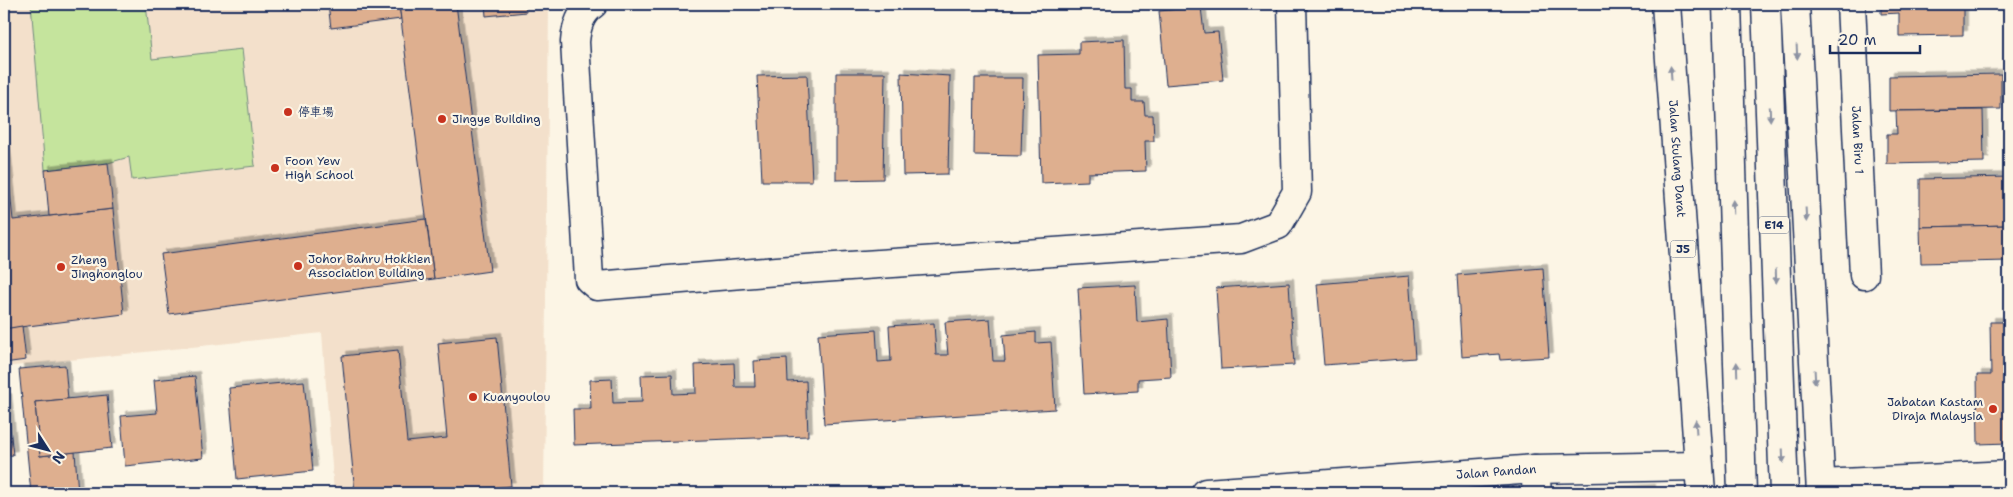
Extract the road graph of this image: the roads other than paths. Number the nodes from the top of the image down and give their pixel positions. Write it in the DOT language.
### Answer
graph roads {
  1 [pos="1292,4"];
  2 [pos="1666,4"];
  3 [pos="1727,4"];
  4 [pos="1766,4"];
  5 [pos="1794,4"];
  6 [pos="1851,4"];
  7 [pos="591,5"];
  8 [pos="1864,275"];
  9 [pos="1698,466"];
  10 [pos="2009,475"];
  11 [pos="1536,481"];
  12 [pos="1821,489"];
  13 [pos="1206,493"];
  14 [pos="1701,493"];
  15 [pos="1742,493"];
  16 [pos="1784,493"];
  1 -- 7 [label="main road"];
  9 -- 2 [label="main road, Jalan Stulang Darat / J5, one-way"];
  15 -- 3 [label="main road, one-way"];
  4 -- 16 [label="main road, E14, one-way"];
  5 -- 12 [label="main road, one-way"];
  6 -- 8 [label="main road, Jalan Biru 1"];
  9 -- 11 [label="main road, Jalan Pandan"];
  9 -- 14 [label="main road, Jalan Stulang Darat / J5"];
  10 -- 12 [label="main road"];
  11 -- 13 [label="main road, Jalan Pandan"];
}
